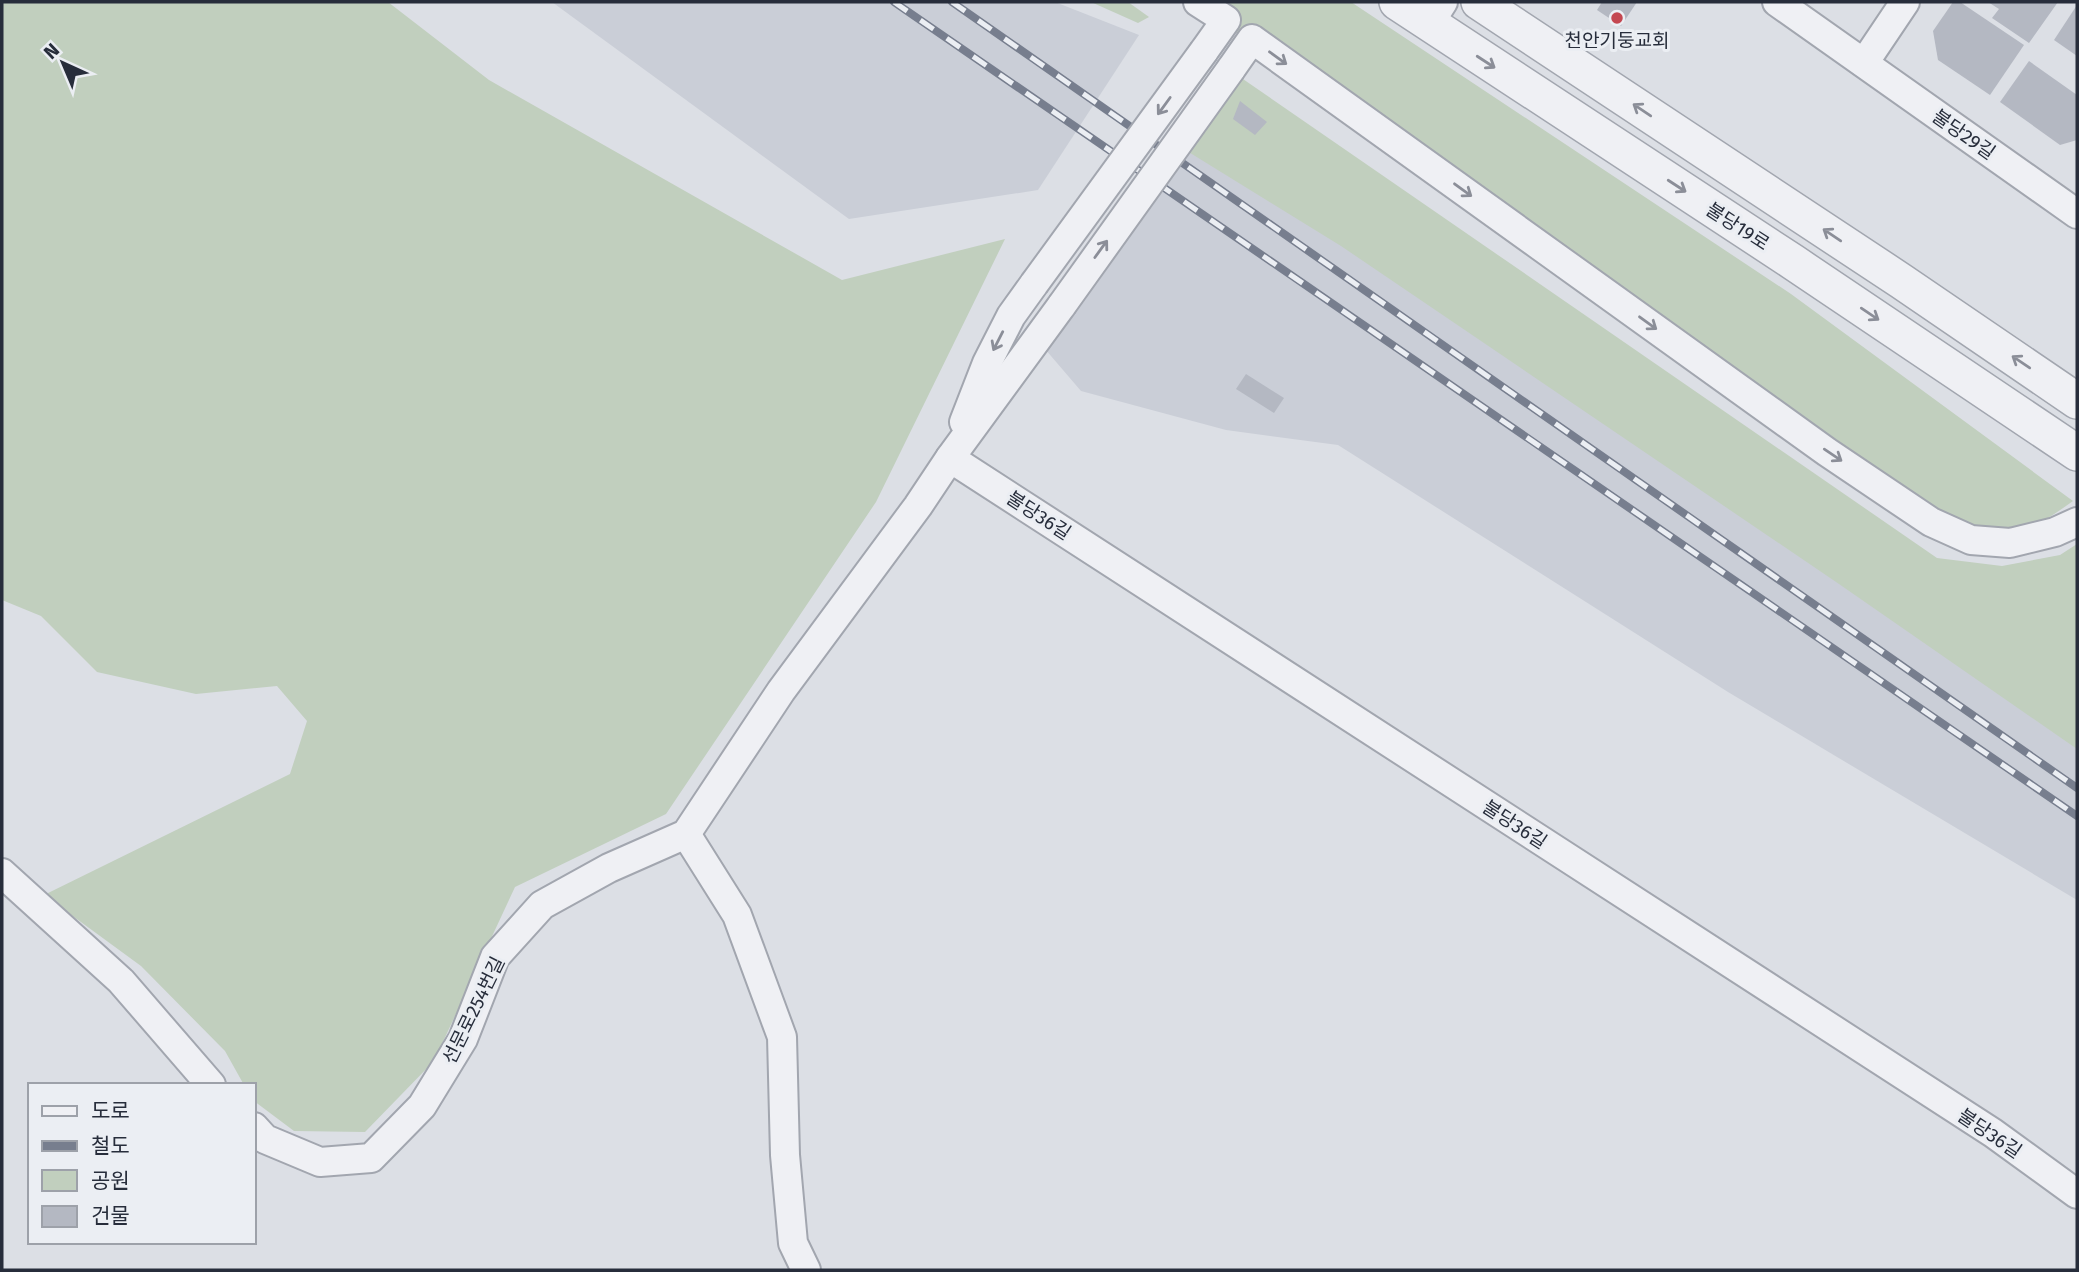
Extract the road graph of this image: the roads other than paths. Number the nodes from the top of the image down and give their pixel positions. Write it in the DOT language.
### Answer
graph roads {
  1 [pos="1198,2"];
  2 [pos="1397,2"];
  3 [pos="1479,2"];
  4 [pos="1777,2"];
  5 [pos="1905,2"];
  6 [pos="1436,13"];
  7 [pos="1864,63"];
  8 [pos="2073,202"];
  9 [pos="2077,401"];
  10 [pos="2077,453"];
  11 [pos="950,458"];
  12 [pos="2077,522"];
  13 [pos="686,834"];
  14 [pos="2,873"];
  15 [pos="209,1083"];
  16 [pos="256,1129"];
  17 [pos="2077,1194"];
  18 [pos="806,1270"];
  1 -- 11 [label="street, one-way, bridge"];
  2 -- 6 [label="street, 불당19로"];
  9 -- 3 [label="street, one-way"];
  4 -- 7 [label="street, 불당29길"];
  5 -- 7 [label="street"];
  6 -- 10 [label="street, 불당19로, one-way"];
  7 -- 8 [label="street, 불당29길"];
  11 -- 12 [label="street, one-way, bridge"];
  11 -- 13 [label="street"];
  11 -- 17 [label="street, 불당36길"];
  13 -- 16 [label="street, 선문로254번길"];
  13 -- 18 [label="street"];
  14 -- 15 [label="street"];
}
